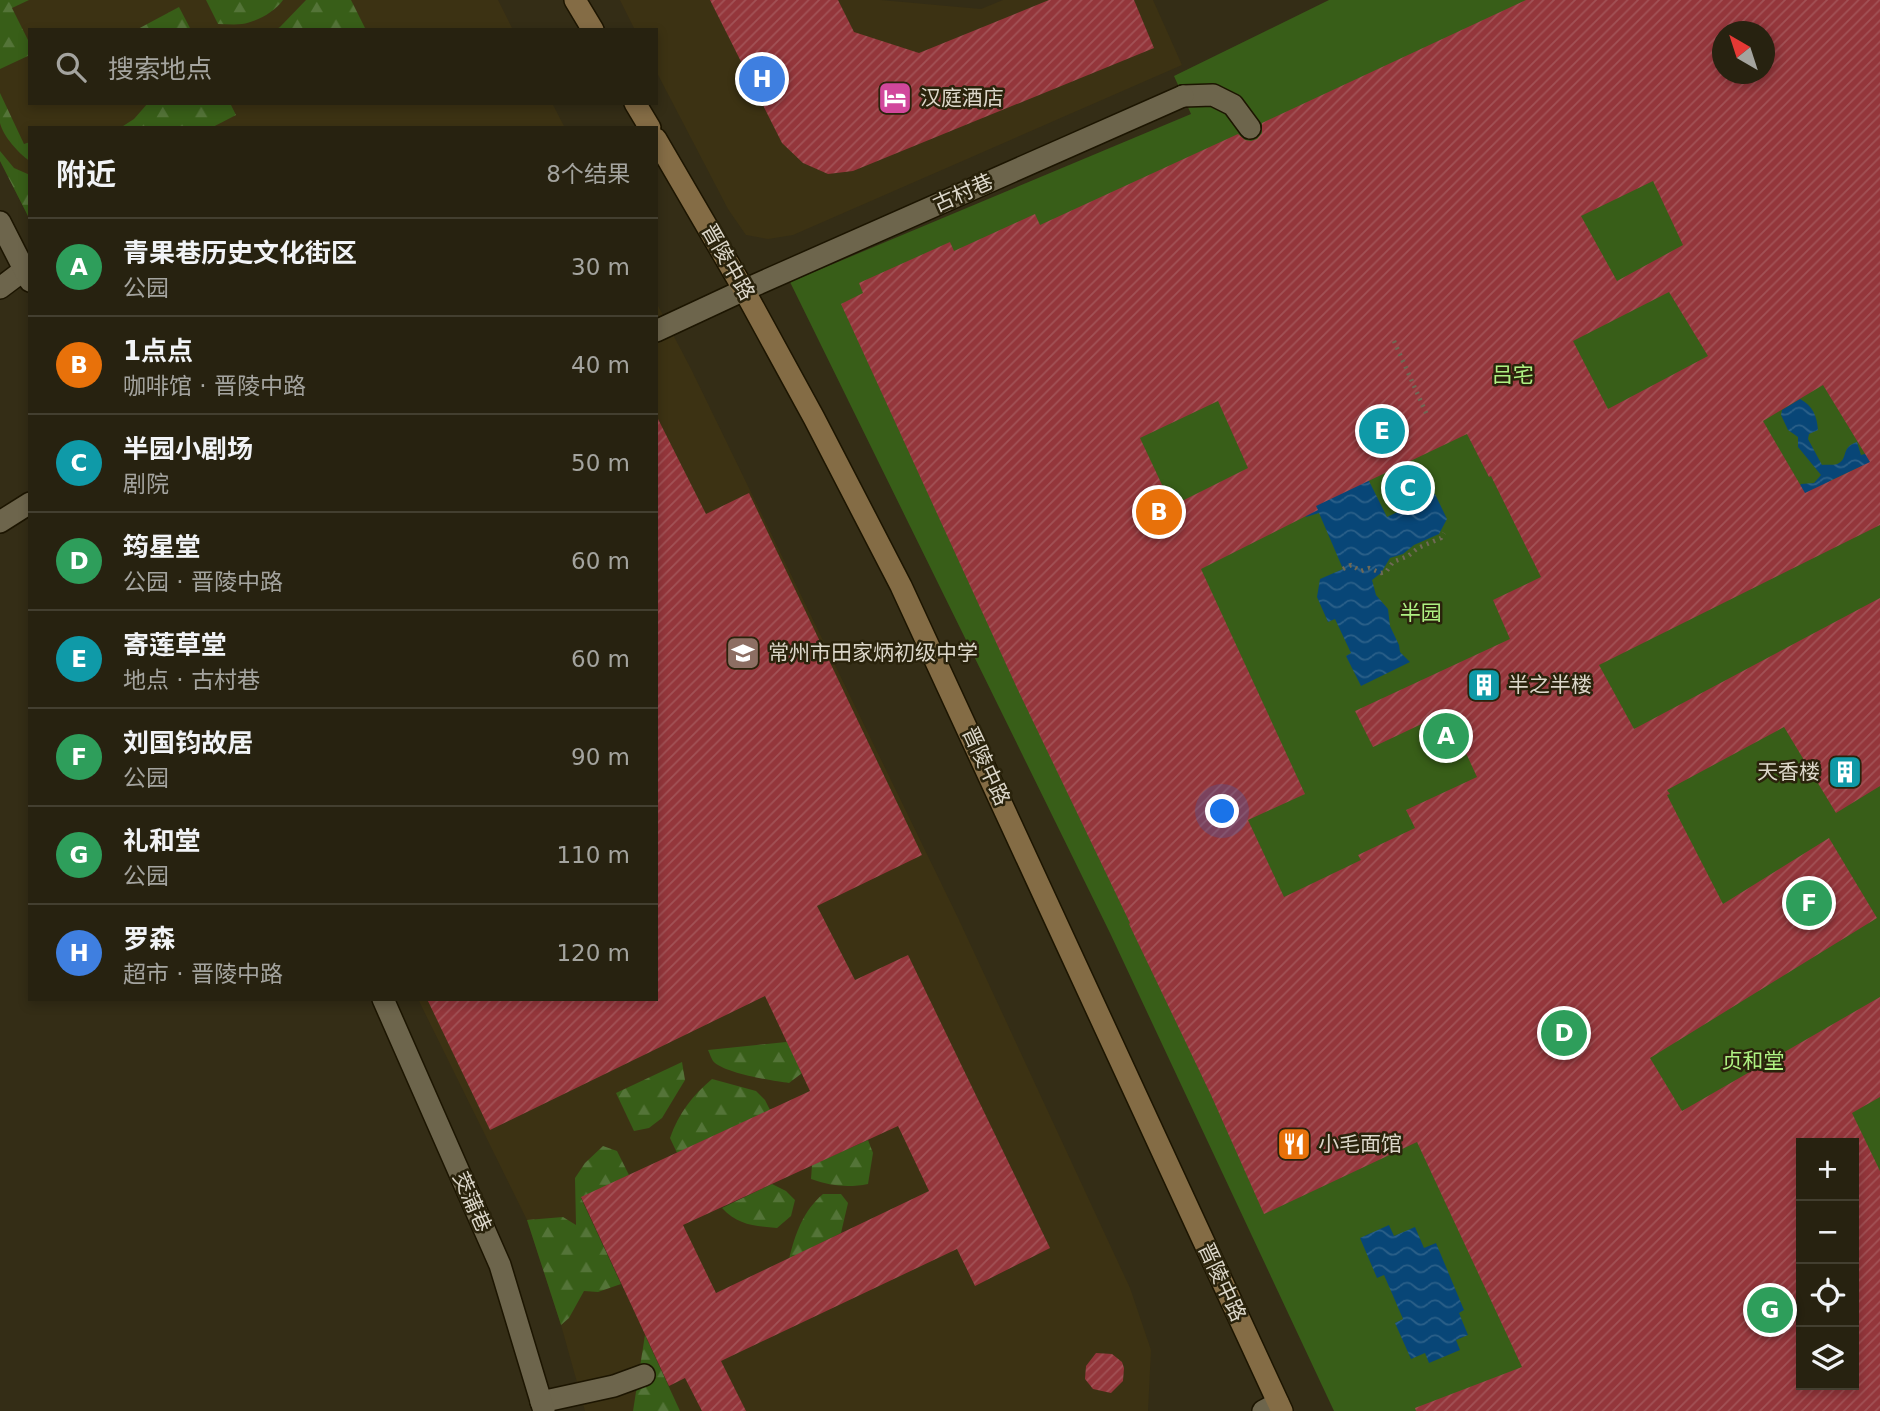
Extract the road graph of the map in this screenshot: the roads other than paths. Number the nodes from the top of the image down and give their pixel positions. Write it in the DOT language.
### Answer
graph roads {
  1 [pos="575,0"];
  2 [pos="592,28"];
  3 [pos="636,105"];
  4 [pos="649,126"];
  5 [pos="1250,128"];
  6 [pos="658,142"];
  7 [pos="0,222"];
  8 [pos="27,275"];
  9 [pos="0,288"];
  10 [pos="744,290"];
  11 [pos="658,330"];
  12 [pos="28,504"];
  13 [pos="0,522"];
  14 [pos="384,1001"];
  15 [pos="644,1375"];
  16 [pos="543,1406"];
  17 [pos="1274,1408"];
  1 -- 2 [label="main road"];
  3 -- 4 [label="main road"];
  5 -- 10 [label="street, 古村巷"];
  6 -- 10 [label="main road, 晋陵中路"];
  7 -- 8 [label="street"];
  8 -- 9 [label="street"];
  10 -- 11 [label="street, 古村巷"];
  10 -- 17 [label="main road, 晋陵中路"];
  12 -- 13 [label="street"];
  14 -- 16 [label="street, 茭蒲巷"];
  15 -- 16 [label="street"];
}
